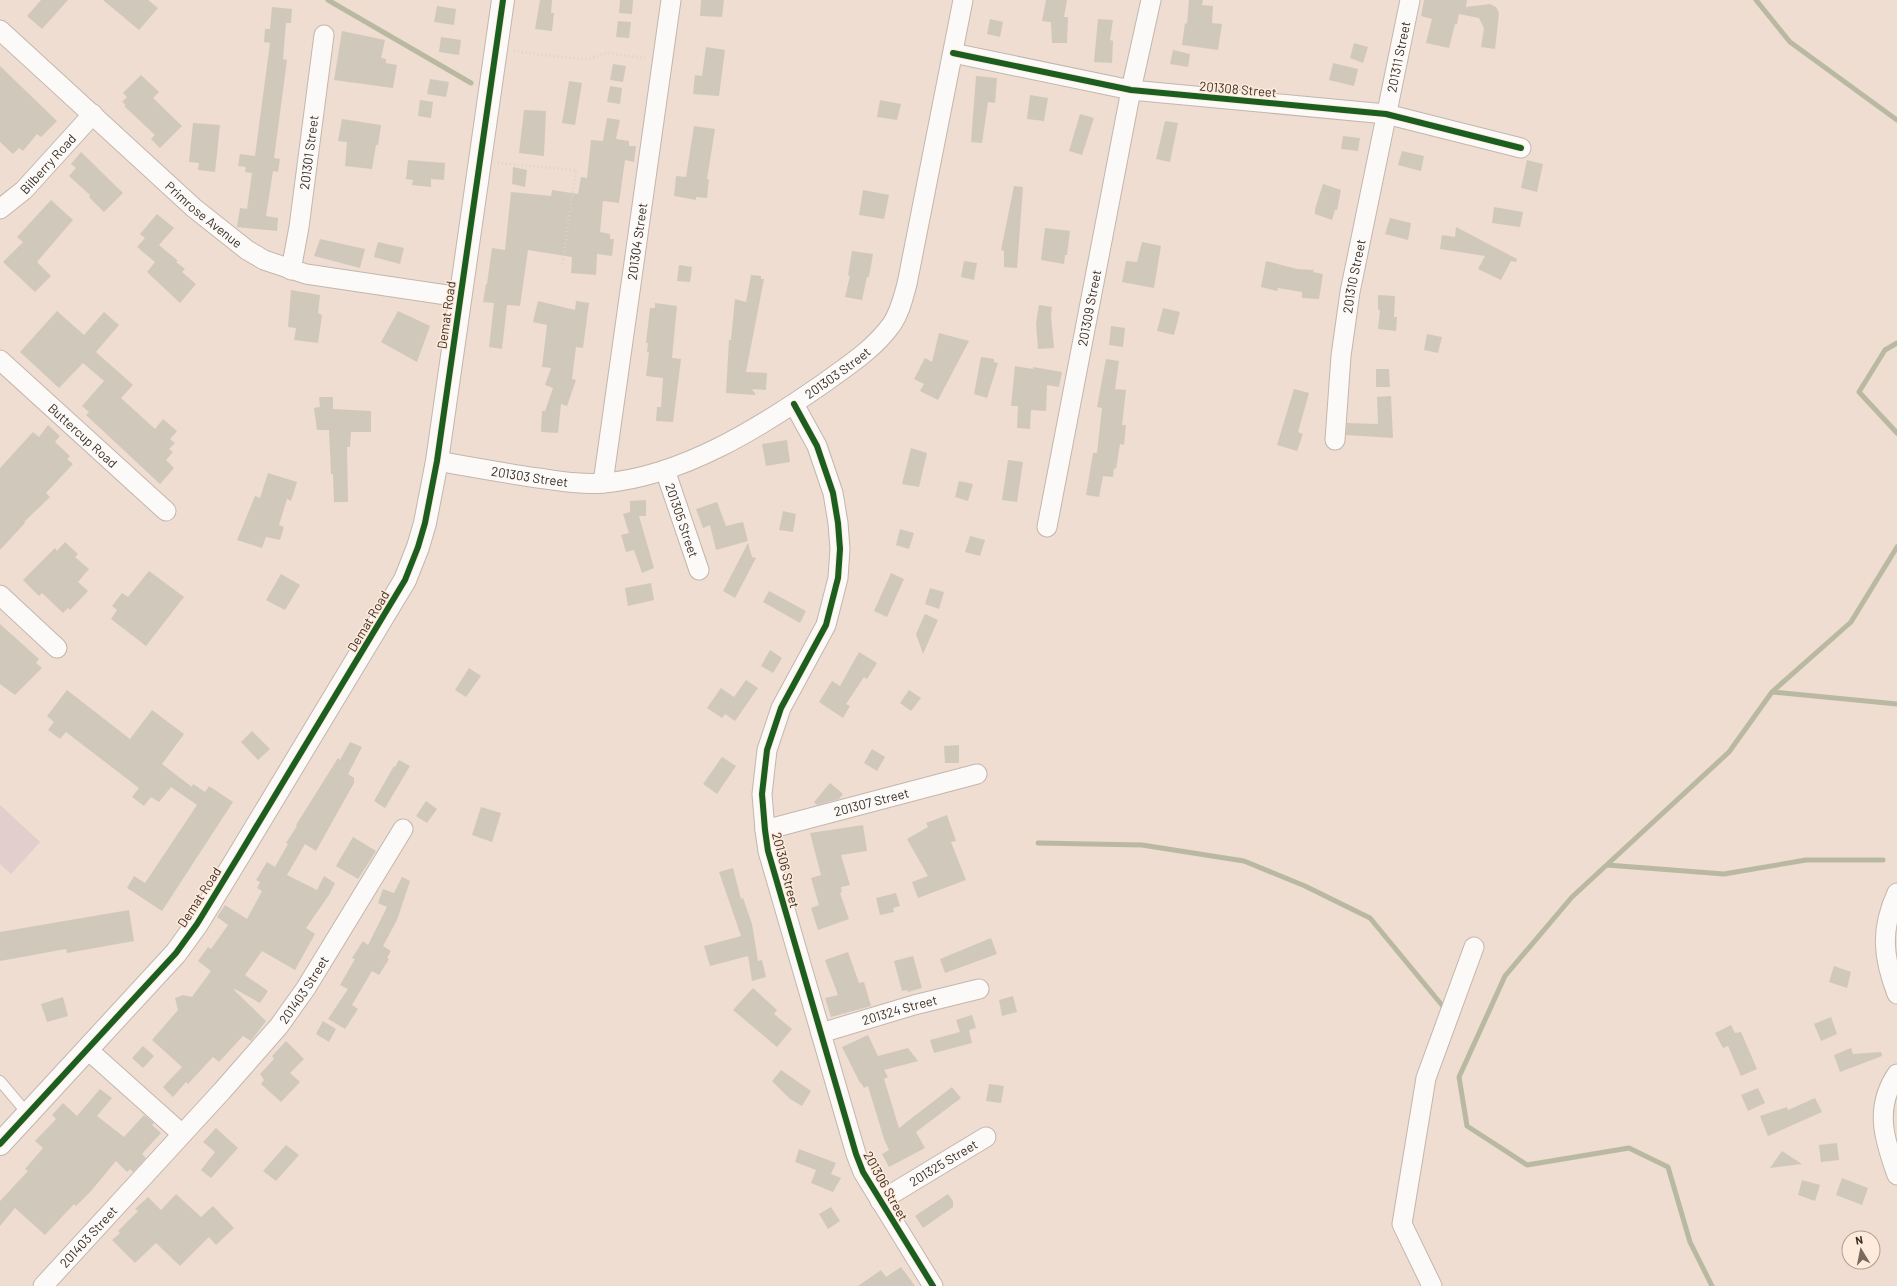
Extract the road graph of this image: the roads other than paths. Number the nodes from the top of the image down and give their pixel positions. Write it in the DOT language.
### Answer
graph roads {
  1 [pos="503,0"];
  2 [pos="671,0"];
  3 [pos="963,0"];
  4 [pos="1151,0"];
  5 [pos="1410,0"];
  6 [pos="0,30"];
  7 [pos="324,35"];
  8 [pos="953,53"];
  9 [pos="1131,90"];
  10 [pos="93,114"];
  11 [pos="1386,114"];
  12 [pos="1521,148"];
  13 [pos="0,209"];
  14 [pos="291,270"];
  15 [pos="460,297"];
  16 [pos="0,360"];
  17 [pos="794,404"];
  18 [pos="1335,440"];
  19 [pos="437,462"];
  20 [pos="665,470"];
  21 [pos="602,483"];
  22 [pos="166,511"];
  23 [pos="1047,527"];
  24 [pos="699,570"];
  25 [pos="0,595"];
  26 [pos="57,648"];
  27 [pos="977,774"];
  28 [pos="403,829"];
  29 [pos="765,830"];
  30 [pos="1897,893"];
  31 [pos="1474,947"];
  32 [pos="979,988"];
  33 [pos="1897,994"];
  34 [pos="821,1033"];
  35 [pos="87,1049"];
  36 [pos="1897,1074"];
  37 [pos="0,1081"];
  38 [pos="27,1113"];
  39 [pos="182,1134"];
  40 [pos="986,1137"];
  41 [pos="0,1144"];
  42 [pos="1897,1175"];
  43 [pos="880,1201"];
  44 [pos="43,1286"];
  45 [pos="933,1286"];
  46 [pos="1432,1286"];
  1 -- 15 [label="street, Demat Road"];
  2 -- 21 [label="street, 201304 Street"];
  3 -- 8 [label="street, 201303 Street"];
  4 -- 9 [label="street, 201309 Street"];
  5 -- 11 [label="street, 201311 Street"];
  6 -- 10 [label="street, Primrose Avenue"];
  7 -- 14 [label="street, 201301 Street"];
  8 -- 9 [label="street, 201308 Street"];
  8 -- 17 [label="street, 201303 Street"];
  9 -- 11 [label="street, 201308 Street"];
  9 -- 23 [label="street, 201309 Street"];
  10 -- 13 [label="street, Bilberry Road"];
  10 -- 14 [label="street, Primrose Avenue"];
  11 -- 12 [label="street, 201308 Street"];
  11 -- 18 [label="street, 201310 Street"];
  14 -- 15 [label="street, Primrose Avenue"];
  15 -- 19 [label="street, Demat Road"];
  16 -- 22 [label="street, Buttercup Road"];
  17 -- 20 [label="street, 201303 Street"];
  17 -- 29 [label="street, 201306 Street"];
  19 -- 21 [label="street, 201303 Street"];
  19 -- 35 [label="street, Demat Road"];
  20 -- 21 [label="street, 201303 Street"];
  20 -- 24 [label="street, 201305 Street"];
  25 -- 26 [label="street"];
  27 -- 29 [label="street, 201307 Street"];
  28 -- 39 [label="street, 201403 Street"];
  29 -- 34 [label="street, 201306 Street"];
  30 -- 33 [label="street"];
  31 -- 46 [label="street"];
  32 -- 34 [label="street, 201324 Street"];
  34 -- 43 [label="street, 201306 Street"];
  35 -- 38 [label="street, Demat Road"];
  35 -- 39 [label="street"];
  36 -- 42 [label="street"];
  37 -- 38 [label="lane"];
  38 -- 41 [label="street, Demat Road"];
  39 -- 44 [label="street, 201403 Street"];
  40 -- 43 [label="street, 201325 Street"];
  43 -- 45 [label="street, 201306 Street"];
}
